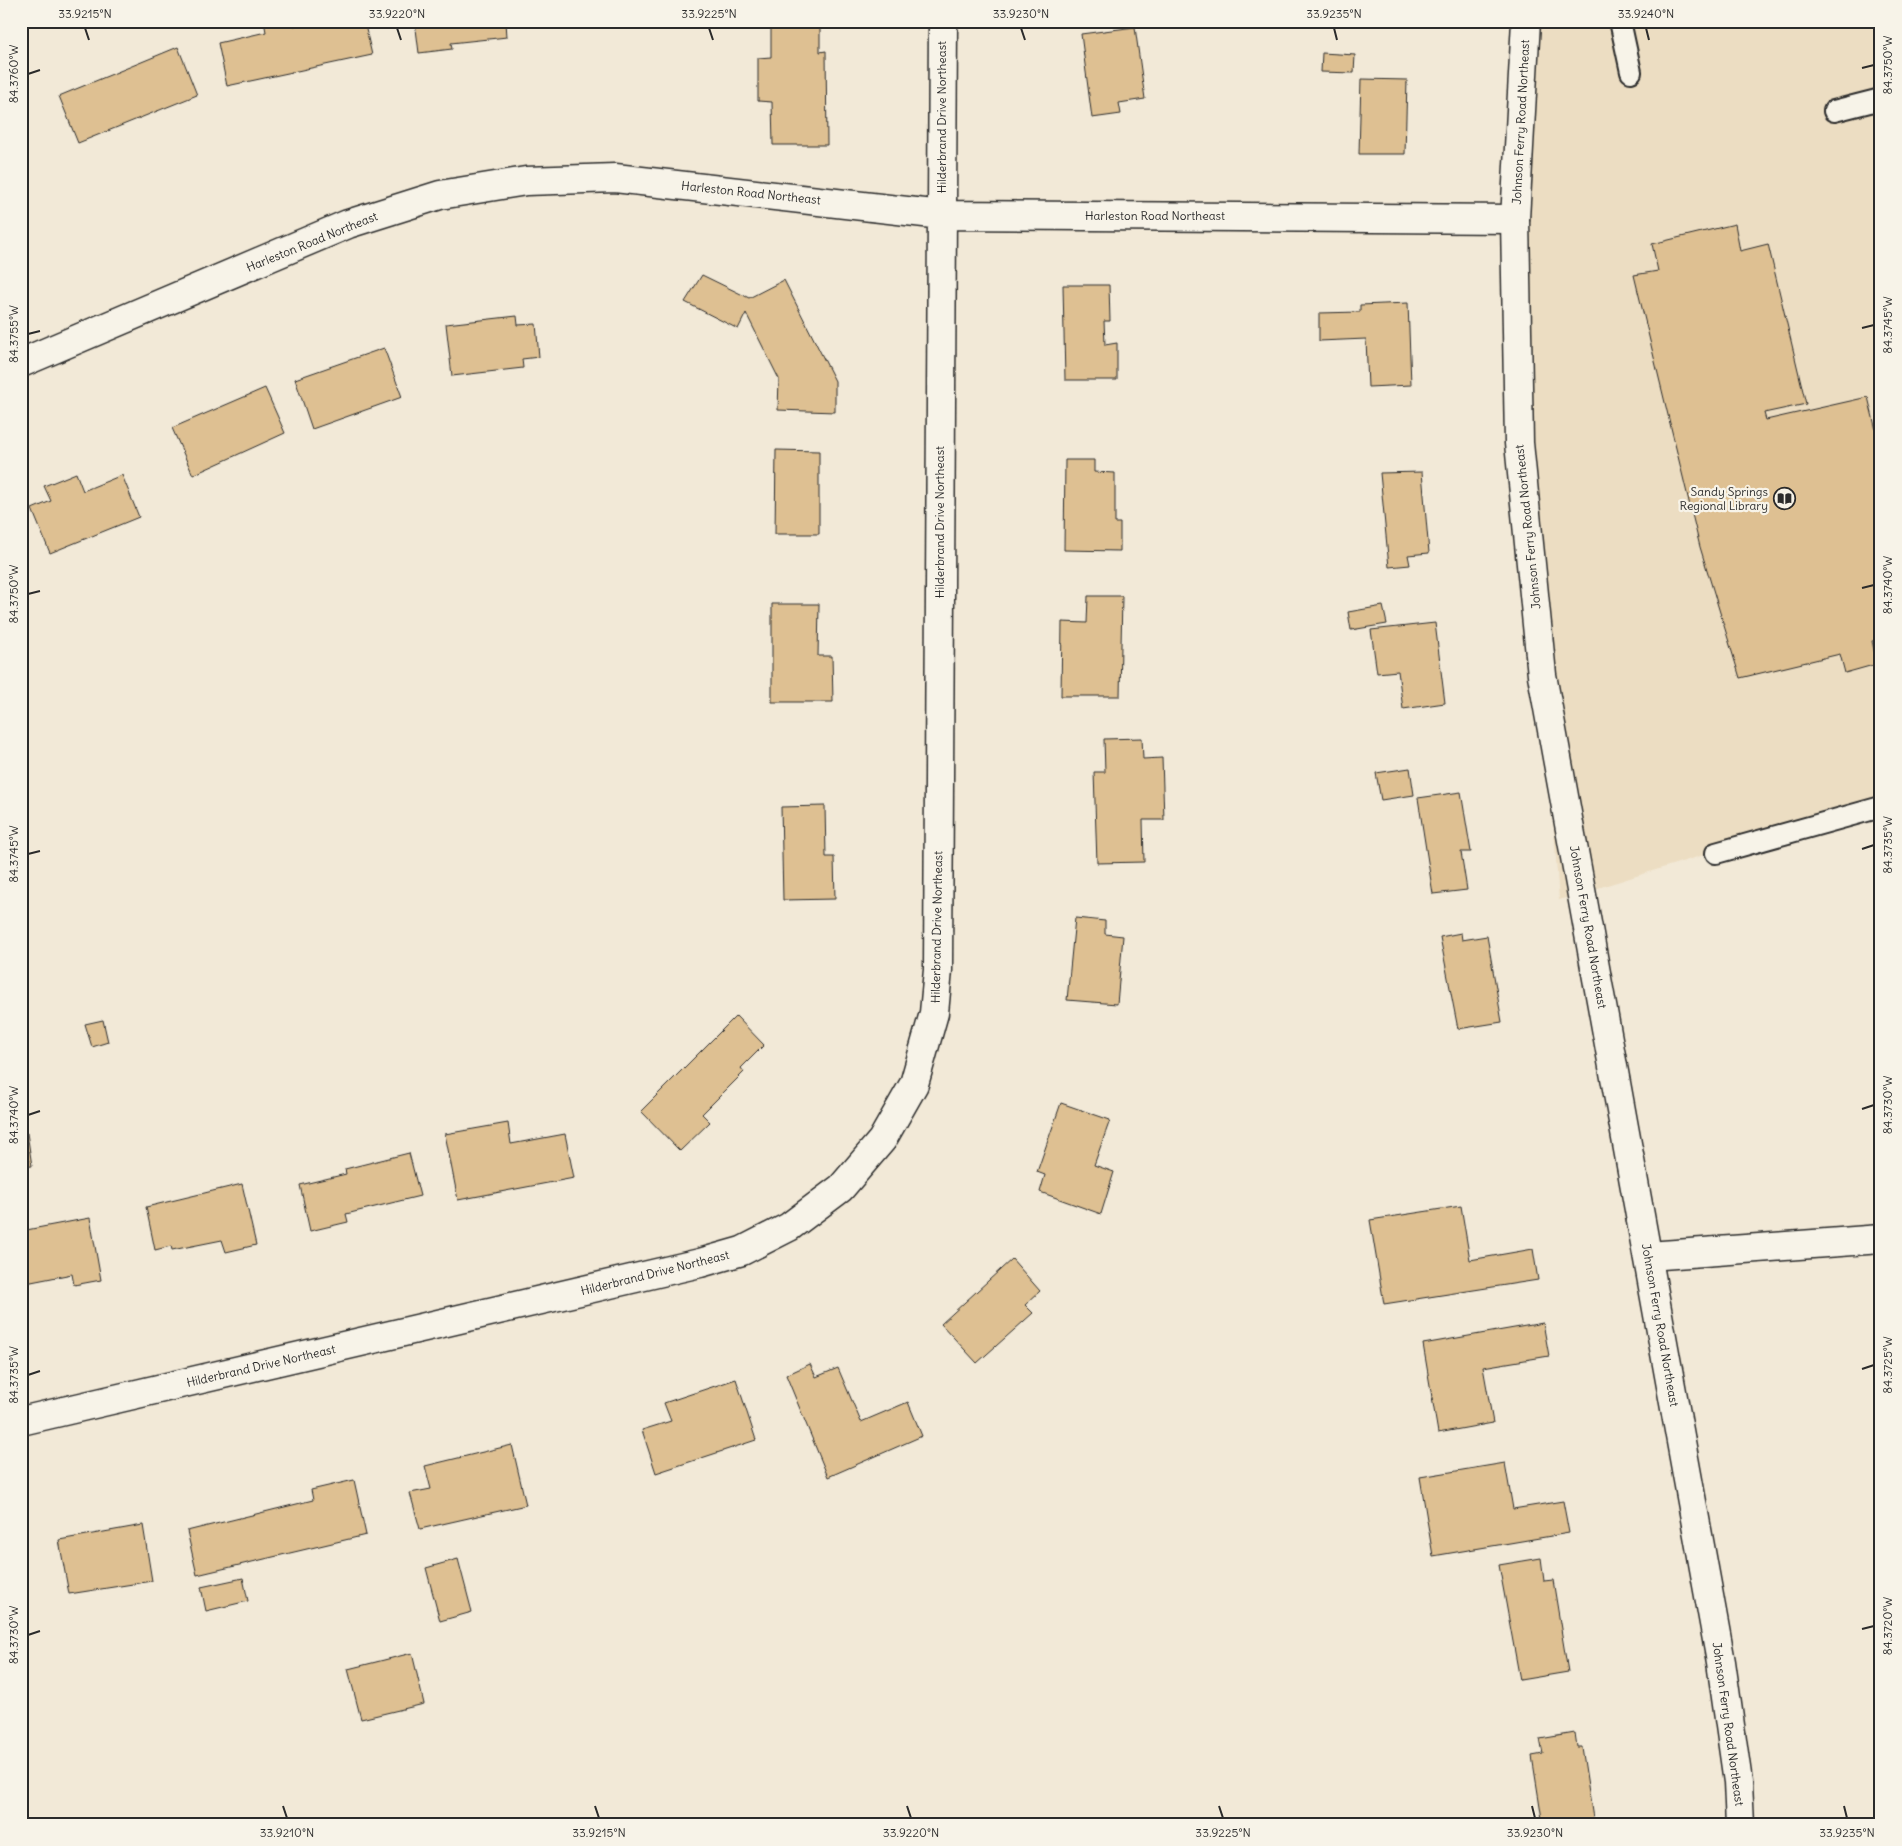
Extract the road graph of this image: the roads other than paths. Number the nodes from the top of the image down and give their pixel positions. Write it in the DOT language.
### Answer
graph roads {
  1 [pos="943,21"];
  2 [pos="1526,21"];
  3 [pos="1620,21"];
  4 [pos="1631,72"];
  5 [pos="1881,99"];
  6 [pos="1834,112"];
  7 [pos="942,215"];
  8 [pos="1515,219"];
  9 [pos="21,363"];
  10 [pos="1881,807"];
  11 [pos="1716,852"];
  12 [pos="1881,1239"];
  13 [pos="1648,1256"];
  14 [pos="21,1421"];
  15 [pos="1740,1825"];
  1 -- 7 [label="street, Hilderbrand Drive Northeast"];
  2 -- 8 [label="street, Johnson Ferry Road Northeast"];
  3 -- 4 [label="lane"];
  5 -- 6 [label="lane"];
  7 -- 8 [label="street, Harleston Road Northeast"];
  7 -- 9 [label="street, Harleston Road Northeast"];
  7 -- 14 [label="street, Hilderbrand Drive Northeast"];
  8 -- 13 [label="street, Johnson Ferry Road Northeast"];
  10 -- 11 [label="lane"];
  12 -- 13 [label="street"];
  13 -- 15 [label="street, Johnson Ferry Road Northeast"];
}
